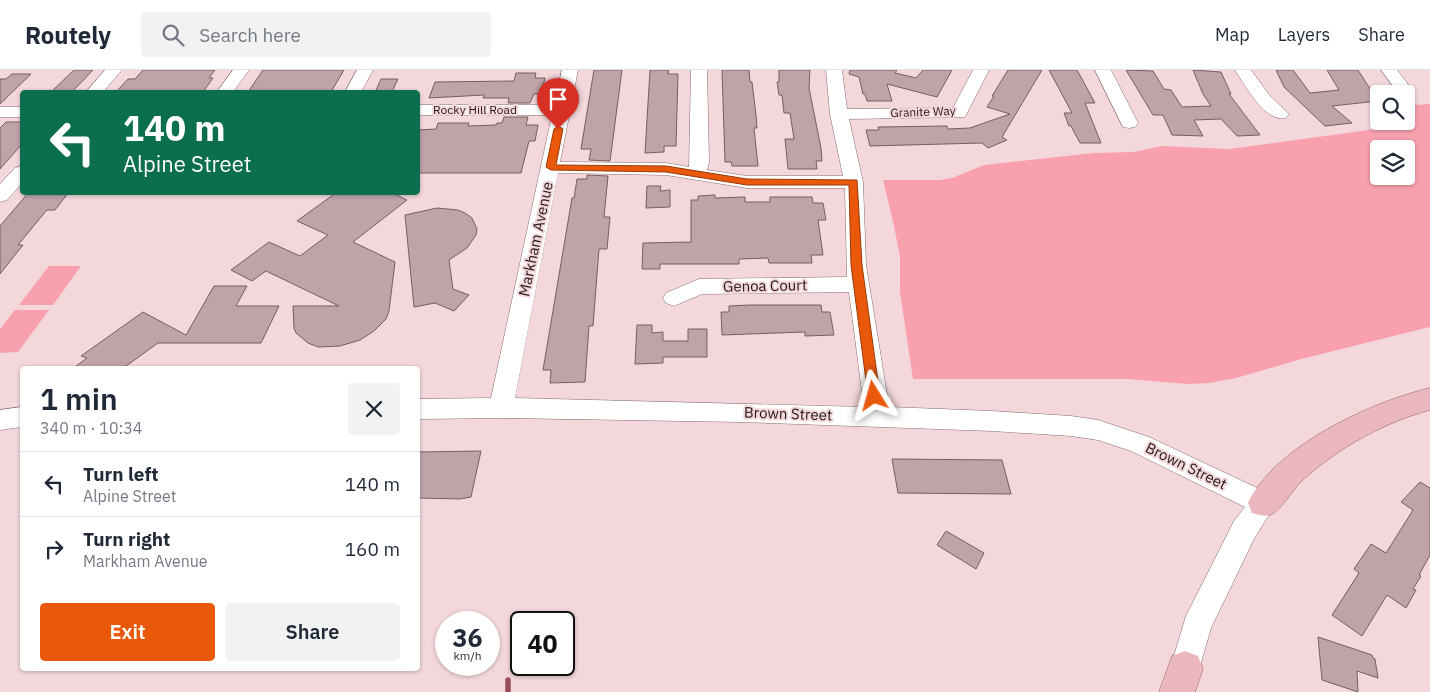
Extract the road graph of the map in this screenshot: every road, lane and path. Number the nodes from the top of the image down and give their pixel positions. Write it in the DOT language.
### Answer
graph roads {
  1 [pos="114,70"];
  2 [pos="241,70"];
  3 [pos="364,70"];
  4 [pos="570,70"];
  5 [pos="699,70"];
  6 [pos="834,70"];
  7 [pos="981,70"];
  8 [pos="1103,70"];
  9 [pos="1243,70"];
  10 [pos="1389,70"];
  11 [pos="1401,85"];
  12 [pos="96,90"];
  13 [pos="226,90"];
  14 [pos="354,90"];
  15 [pos="420,110"];
  16 [pos="562,110"];
  17 [pos="0,112"];
  18 [pos="20,112"];
  19 [pos="839,114"];
  20 [pos="1280,114"];
  21 [pos="1129,124"];
  22 [pos="551,167"];
  23 [pos="20,174"];
  24 [pos="697,174"];
  25 [pos="854,182"];
  26 [pos="0,196"];
  27 [pos="859,284"];
  28 [pos="674,298"];
  29 [pos="1430,399"];
  30 [pos="501,408"];
  31 [pos="420,409"];
  32 [pos="20,417"];
  33 [pos="878,417"];
  34 [pos="0,420"];
  35 [pos="1263,503"];
  36 [pos="1181,680"];
  1 -- 12 [label="street"];
  2 -- 13 [label="street"];
  3 -- 14 [label="street"];
  4 -- 16 [label="street, Markham Avenue"];
  5 -- 24 [label="street"];
  6 -- 19 [label="street"];
  7 -- 19 [label="street, Granite Way"];
  8 -- 21 [label="street"];
  9 -- 20 [label="street"];
  10 -- 11 [label="street"];
  15 -- 16 [label="street, Rocky Hill Road"];
  16 -- 22 [label="street, Markham Avenue"];
  17 -- 18 [label="street"];
  19 -- 25 [label="street"];
  22 -- 24 [label="street"];
  22 -- 30 [label="street, Markham Avenue"];
  23 -- 26 [label="street"];
  24 -- 25 [label="street"];
  25 -- 27 [label="street"];
  27 -- 28 [label="street, Genoa Court"];
  27 -- 33 [label="street"];
  29 -- 35 [label="main road"];
  30 -- 31 [label="street, Brown Street"];
  30 -- 33 [label="street, Brown Street"];
  32 -- 34 [label="street"];
  33 -- 35 [label="street, Brown Street"];
  35 -- 36 [label="street"];
}
